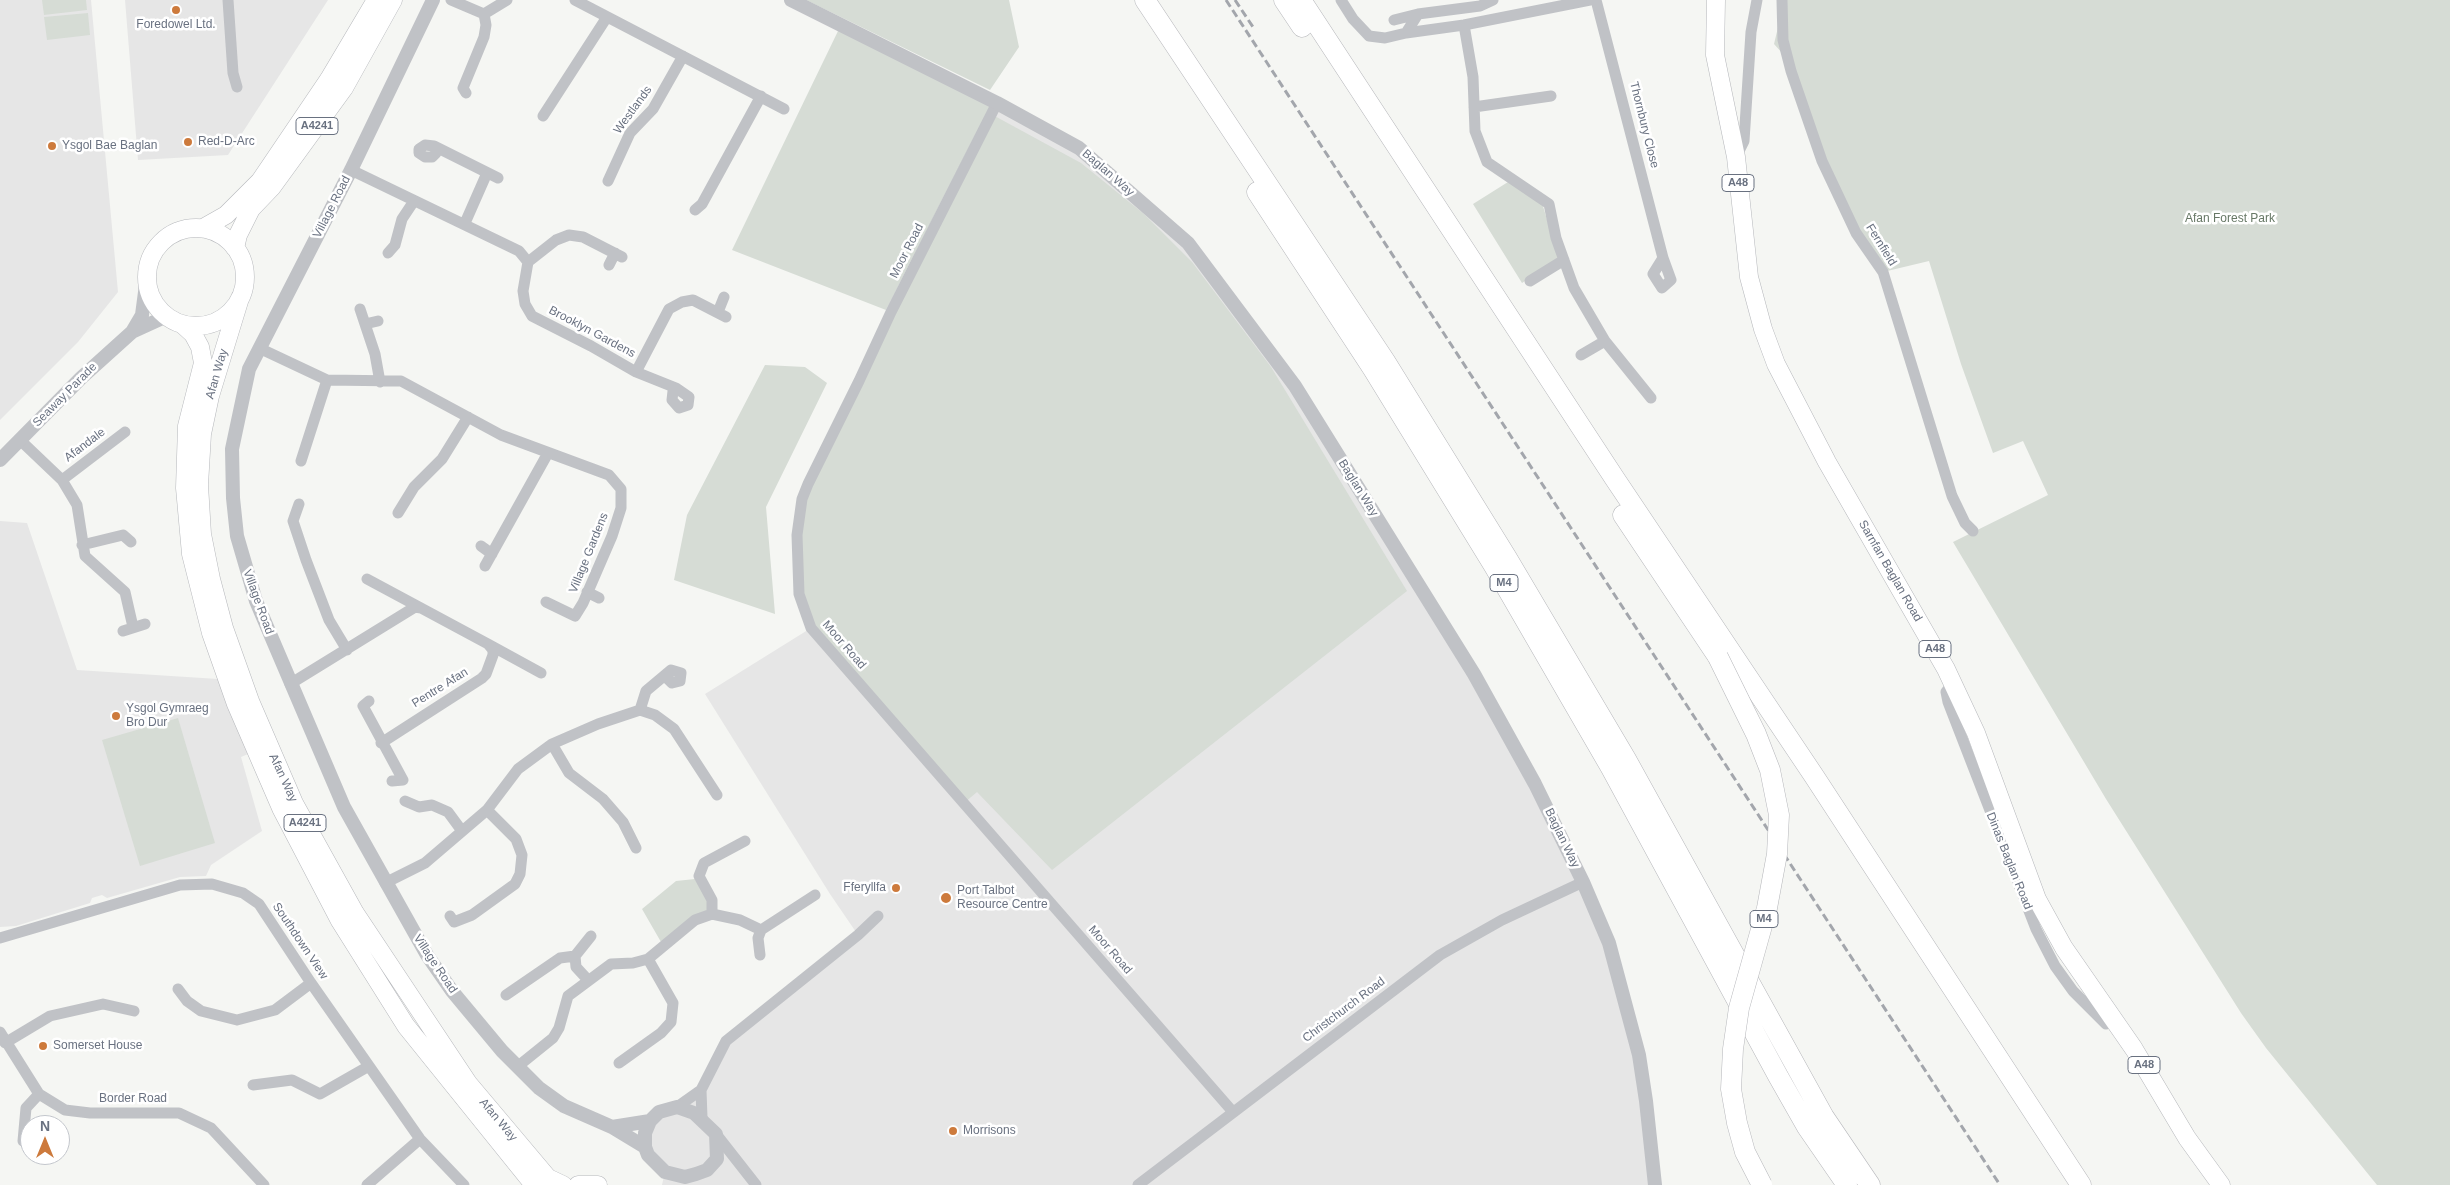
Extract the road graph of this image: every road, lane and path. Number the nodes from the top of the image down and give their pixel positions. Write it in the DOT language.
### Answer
graph roads {
  1 [pos="228,0"];
  2 [pos="376,0"];
  3 [pos="393,0"];
  4 [pos="433,0"];
  5 [pos="451,0"];
  6 [pos="507,0"];
  7 [pos="575,0"];
  8 [pos="791,0"];
  9 [pos="1131,0"];
  10 [pos="1145,0"];
  11 [pos="1284,0"];
  12 [pos="1301,0"];
  13 [pos="1341,0"];
  14 [pos="1493,0"];
  15 [pos="1590,0"];
  16 [pos="1596,0"];
  17 [pos="1716,0"];
  18 [pos="1757,0"];
  19 [pos="1782,0"];
  20 [pos="484,14"];
  21 [pos="1418,14"];
  22 [pos="607,17"];
  23 [pos="1394,20"];
  24 [pos="1464,25"];
  25 [pos="1406,33"];
  26 [pos="682,56"];
  27 [pos="238,87"];
  28 [pos="466,93"];
  29 [pos="761,96"];
  30 [pos="1551,96"];
  31 [pos="1533,100"];
  32 [pos="997,103"];
  33 [pos="1474,106"];
  34 [pos="784,109"];
  35 [pos="1536,112"];
  36 [pos="543,116"];
  37 [pos="434,146"];
  38 [pos="1736,157"];
  39 [pos="351,170"];
  40 [pos="608,181"];
  41 [pos="414,201"];
  42 [pos="695,210"];
  43 [pos="465,223"];
  44 [pos="203,228"];
  45 [pos="235,248"];
  46 [pos="388,253"];
  47 [pos="1663,258"];
  48 [pos="1564,260"];
  49 [pos="528,262"];
  50 [pos="609,265"];
  51 [pos="147,277"];
  52 [pos="1530,281"];
  53 [pos="724,297"];
  54 [pos="240,298"];
  55 [pos="360,309"];
  56 [pos="174,320"];
  57 [pos="378,321"];
  58 [pos="365,324"];
  59 [pos="132,332"];
  60 [pos="1605,341"];
  61 [pos="259,348"];
  62 [pos="1581,355"];
  63 [pos="636,372"];
  64 [pos="327,380"];
  65 [pos="380,382"];
  66 [pos="676,388"];
  67 [pos="1651,398"];
  68 [pos="468,417"];
  69 [pos="126,432"];
  70 [pos="20,440"];
  71 [pos="548,453"];
  72 [pos="0,460"];
  73 [pos="301,461"];
  74 [pos="62,480"];
  75 [pos="299,504"];
  76 [pos="398,513"];
  77 [pos="1973,531"];
  78 [pos="131,542"];
  79 [pos="82,545"];
  80 [pos="481,546"];
  81 [pos="492,554"];
  82 [pos="485,566"];
  83 [pos="367,579"];
  84 [pos="587,592"];
  85 [pos="599,598"];
  86 [pos="546,602"];
  87 [pos="421,608"];
  88 [pos="145,624"];
  89 [pos="488,644"];
  90 [pos="347,650"];
  91 [pos="541,673"];
  92 [pos="665,676"];
  93 [pos="1953,683"];
  94 [pos="290,684"];
  95 [pos="369,701"];
  96 [pos="640,710"];
  97 [pos="381,742"];
  98 [pos="552,744"];
  99 [pos="392,781"];
  100 [pos="718,795"];
  101 [pos="405,801"];
  102 [pos="486,810"];
  103 [pos="462,831"];
  104 [pos="746,841"];
  105 [pos="636,848"];
  106 [pos="1583,882"];
  107 [pos="385,883"];
  108 [pos="815,895"];
  109 [pos="712,914"];
  110 [pos="450,916"];
  111 [pos="878,916"];
  112 [pos="761,930"];
  113 [pos="591,936"];
  114 [pos="0,938"];
  115 [pos="760,955"];
  116 [pos="575,956"];
  117 [pos="648,958"];
  118 [pos="588,980"];
  119 [pos="311,984"];
  120 [pos="178,989"];
  121 [pos="506,995"];
  122 [pos="134,1011"];
  123 [pos="2106,1024"];
  124 [pos="3,1037"];
  125 [pos="619,1063"];
  126 [pos="369,1066"];
  127 [pos="517,1067"];
  128 [pos="253,1085"];
  129 [pos="701,1090"];
  130 [pos="39,1094"];
  131 [pos="677,1108"];
  132 [pos="1233,1112"];
  133 [pos="25,1115"];
  134 [pos="702,1118"];
  135 [pos="650,1120"];
  136 [pos="612,1127"];
  137 [pos="716,1134"];
  138 [pos="420,1139"];
  139 [pos="645,1147"];
  140 [pos="713,1165"];
  141 [pos="741,1168"];
  142 [pos="664,1179"];
  143 [pos="694,1180"];
  144 [pos="264,1185"];
  145 [pos="367,1185"];
  146 [pos="464,1185"];
  147 [pos="534,1185"];
  148 [pos="563,1185"];
  149 [pos="578,1185"];
  150 [pos="598,1185"];
  151 [pos="756,1185"];
  152 [pos="1138,1185"];
  153 [pos="1655,1185"];
  154 [pos="1762,1185"];
  155 [pos="1846,1185"];
  156 [pos="1870,1185"];
  157 [pos="2081,1185"];
  158 [pos="2221,1185"];
  1 -- 27 [label="street"];
  2 -- 44 [label="main road, A4241"];
  3 -- 45 [label="main road, A4241"];
  4 -- 39 [label="street, Village Road"];
  5 -- 20 [label="street"];
  6 -- 20 [label="street"];
  7 -- 22 [label="street"];
  8 -- 32 [label="street, Baglan Way"];
  9 -- 155 [label="highway, M4"];
  10 -- 156 [label="highway, M4"];
  11 -- 154 [label="highway, M4, bridge"];
  12 -- 157 [label="highway"];
  13 -- 25 [label="street"];
  14 -- 21 [label="street"];
  15 -- 24 [label="street"];
  16 -- 47 [label="street, Thornbury Close"];
  17 -- 38 [label="main road, A48"];
  18 -- 38 [label="street"];
  19 -- 77 [label="street, Fernfield"];
  20 -- 28 [label="street"];
  21 -- 23 [label="street"];
  21 -- 25 [label="street"];
  22 -- 26 [label="street"];
  22 -- 36 [label="street"];
  24 -- 25 [label="street"];
  24 -- 33 [label="street"];
  26 -- 29 [label="street"];
  26 -- 40 [label="street, Westlands"];
  29 -- 34 [label="street"];
  29 -- 42 [label="street"];
  30 -- 31 [label="street"];
  31 -- 33 [label="street"];
  31 -- 35 [label="street"];
  32 -- 106 [label="street, Baglan Way"];
  32 -- 132 [label="street, Moor Road"];
  33 -- 48 [label="street"];
  37 -- 43 [label="street"];
  38 -- 93 [label="main road, Sarnfan Baglan Road / A48"];
  39 -- 41 [label="street"];
  39 -- 61 [label="street, Village Road"];
  41 -- 43 [label="street"];
  41 -- 46 [label="street"];
  43 -- 49 [label="street"];
  44 -- 45 [label="main road"];
  44 -- 51 [label="main road, A4241"];
  45 -- 54 [label="main road, A4241"];
  48 -- 52 [label="street"];
  48 -- 60 [label="street"];
  49 -- 50 [label="street"];
  49 -- 63 [label="street, Brooklyn Gardens"];
  51 -- 56 [label="main road, A4241"];
  51 -- 59 [label="street, Seaway Parade"];
  53 -- 63 [label="street, Brooklyn Gardens"];
  54 -- 56 [label="main road"];
  54 -- 148 [label="main road, Afan Way / A4241"];
  55 -- 58 [label="street"];
  56 -- 59 [label="street, Seaway Parade"];
  56 -- 147 [label="main road, Afan Way / A4241"];
  57 -- 58 [label="street"];
  58 -- 65 [label="street"];
  59 -- 70 [label="street, Seaway Parade"];
  60 -- 62 [label="street"];
  60 -- 67 [label="street"];
  61 -- 64 [label="street, Village Gardens"];
  61 -- 94 [label="street, Village Road"];
  63 -- 66 [label="street, Brooklyn Gardens"];
  64 -- 65 [label="street, Village Gardens"];
  64 -- 73 [label="street"];
  65 -- 68 [label="street, Village Gardens"];
  68 -- 71 [label="street, Village Gardens"];
  68 -- 76 [label="street"];
  69 -- 74 [label="street, Afandale"];
  70 -- 72 [label="street, Seaway Parade"];
  70 -- 74 [label="street, Afandale"];
  71 -- 81 [label="street"];
  71 -- 84 [label="street, Village Gardens"];
  74 -- 79 [label="street, Afandale"];
  75 -- 90 [label="street"];
  78 -- 79 [label="street"];
  79 -- 88 [label="street, Afandale"];
  80 -- 81 [label="street"];
  81 -- 82 [label="street"];
  83 -- 87 [label="street"];
  84 -- 85 [label="street"];
  84 -- 86 [label="street, Village Gardens"];
  87 -- 89 [label="street"];
  87 -- 90 [label="street"];
  89 -- 91 [label="street"];
  89 -- 97 [label="street, Pentre Afan"];
  90 -- 94 [label="street"];
  92 -- 96 [label="street"];
  93 -- 123 [label="street, Dinas Baglan Road"];
  93 -- 158 [label="main road, Sarnfan Baglan Road / A48"];
  94 -- 107 [label="street, Village Road"];
  95 -- 97 [label="street"];
  96 -- 98 [label="street"];
  96 -- 100 [label="street"];
  97 -- 99 [label="street"];
  98 -- 102 [label="street"];
  98 -- 105 [label="street"];
  101 -- 103 [label="street"];
  102 -- 103 [label="street"];
  102 -- 110 [label="street"];
  103 -- 107 [label="street"];
  104 -- 109 [label="street"];
  106 -- 132 [label="street, Christchurch Road"];
  106 -- 153 [label="street, Baglan Way"];
  107 -- 127 [label="street, Village Road"];
  108 -- 112 [label="street"];
  109 -- 112 [label="street"];
  109 -- 117 [label="street"];
  111 -- 129 [label="street"];
  112 -- 115 [label="street"];
  113 -- 116 [label="street"];
  114 -- 119 [label="street, Southdown View"];
  116 -- 118 [label="street"];
  116 -- 121 [label="street"];
  117 -- 118 [label="street"];
  117 -- 125 [label="street"];
  118 -- 127 [label="street"];
  119 -- 120 [label="street"];
  119 -- 126 [label="street, Southdown View"];
  122 -- 124 [label="street"];
  124 -- 130 [label="street, Border Road"];
  126 -- 128 [label="street"];
  126 -- 138 [label="street, Southdown View"];
  127 -- 136 [label="street, Village Road"];
  129 -- 131 [label="street"];
  129 -- 134 [label="street"];
  130 -- 133 [label="street"];
  130 -- 144 [label="street, Border Road"];
  131 -- 134 [label="street"];
  131 -- 135 [label="street"];
  132 -- 152 [label="street, Christchurch Road"];
  134 -- 137 [label="street"];
  135 -- 136 [label="street"];
  135 -- 139 [label="street"];
  136 -- 139 [label="street, Village Road"];
  137 -- 140 [label="street"];
  137 -- 141 [label="street"];
  138 -- 145 [label="street"];
  138 -- 146 [label="street, Southdown View"];
  139 -- 142 [label="street"];
  140 -- 141 [label="street"];
  140 -- 143 [label="street"];
  141 -- 151 [label="street"];
  142 -- 143 [label="street"];
  149 -- 150 [label="main road"];
}
